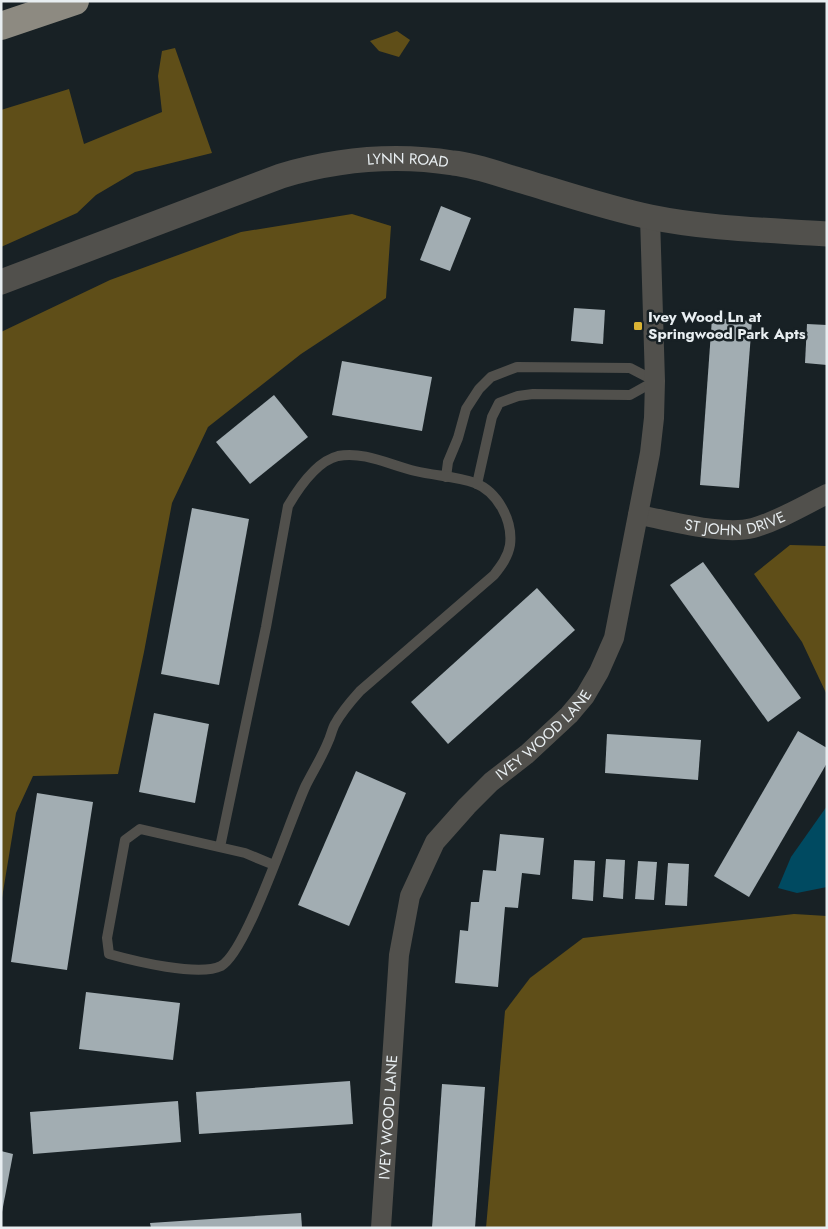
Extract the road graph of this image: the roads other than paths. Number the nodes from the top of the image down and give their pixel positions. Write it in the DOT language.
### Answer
graph roads {
  1 [pos="74,1"];
  2 [pos="1,26"];
  3 [pos="650,217"];
  4 [pos="827,234"];
  5 [pos="1,282"];
  6 [pos="655,381"];
  7 [pos="446,476"];
  8 [pos="477,484"];
  9 [pos="827,494"];
  10 [pos="638,514"];
  11 [pos="220,847"];
  12 [pos="274,865"];
  13 [pos="381,1228"];
  1 -- 2 [label="highway"];
  3 -- 4 [label="street, LYNN ROAD"];
  3 -- 5 [label="street, LYNN ROAD"];
  3 -- 6 [label="street, IVEY WOOD LANE"];
  6 -- 7 [label="lane"];
  6 -- 8 [label="lane"];
  6 -- 10 [label="street, IVEY WOOD LANE"];
  7 -- 8 [label="lane"];
  7 -- 11 [label="lane"];
  8 -- 12 [label="lane"];
  9 -- 10 [label="street, ST JOHN DRIVE"];
  10 -- 13 [label="street, IVEY WOOD LANE"];
  11 -- 12 [label="lane"];
  11 -- 12 [label="lane"];
}
